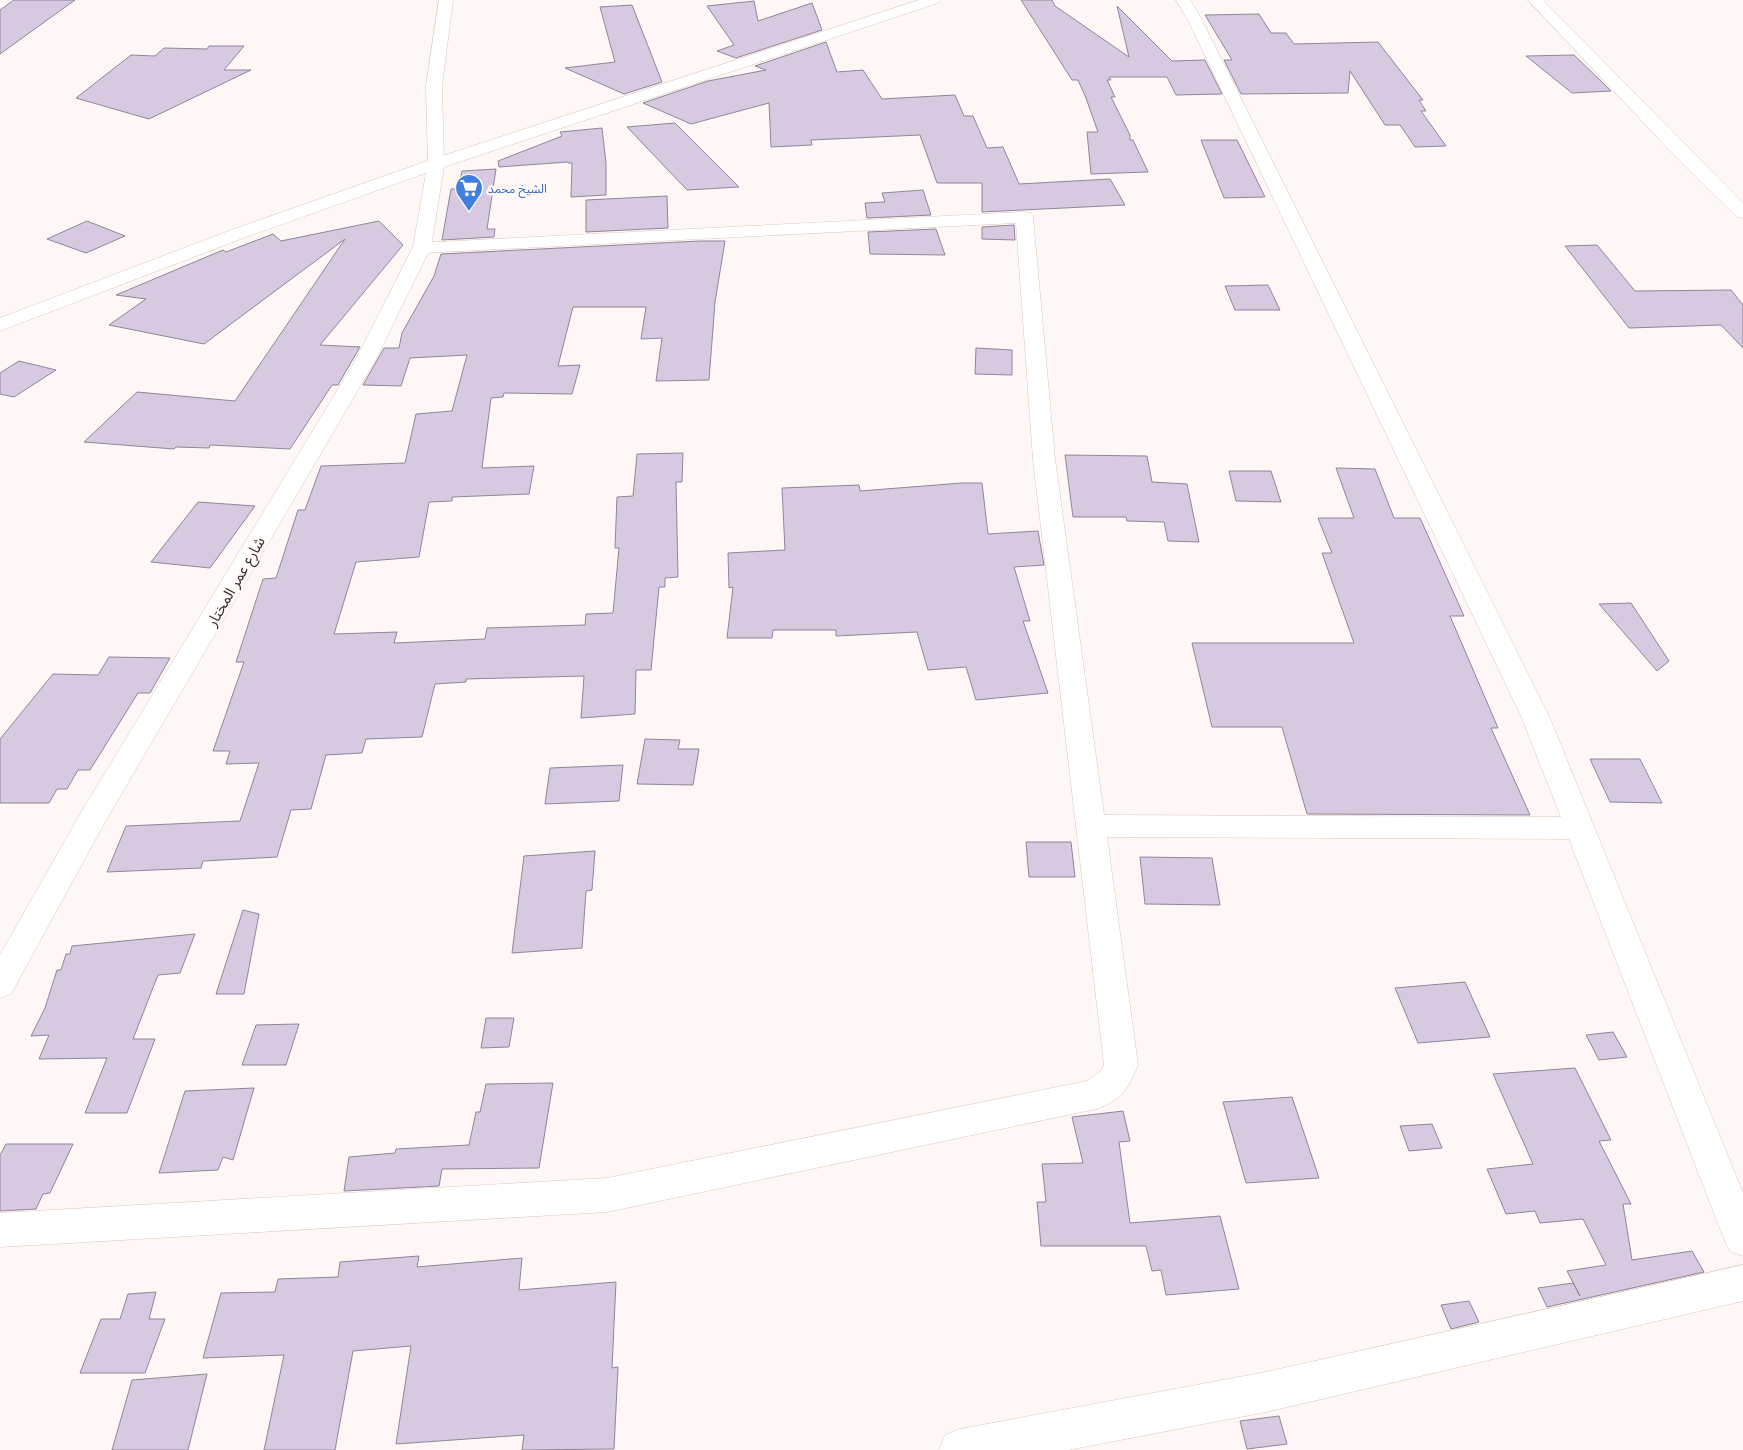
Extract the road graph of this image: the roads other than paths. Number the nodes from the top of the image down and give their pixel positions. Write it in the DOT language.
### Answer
graph roads {
  1 [pos="446,0"];
  2 [pos="933,0"];
  3 [pos="1183,0"];
  4 [pos="1535,0"];
  5 [pos="436,164"];
  6 [pos="1743,213"];
  7 [pos="422,247"];
  8 [pos="0,325"];
  9 [pos="1091,826"];
  10 [pos="1580,828"];
  11 [pos="0,985"];
  12 [pos="0,1230"];
  13 [pos="1743,1239"];
  14 [pos="1743,1283"];
  15 [pos="960,1450"];
  1 -- 5 [label="street, شارع عمر المختار"];
  2 -- 5 [label="street"];
  3 -- 10 [label="street"];
  4 -- 6 [label="street"];
  5 -- 7 [label="street, شارع عمر المختار"];
  5 -- 8 [label="street"];
  7 -- 9 [label="street"];
  7 -- 11 [label="street, شارع عمر المختار"];
  9 -- 10 [label="street"];
  9 -- 12 [label="street"];
  10 -- 13 [label="street"];
  14 -- 15 [label="street"];
}
